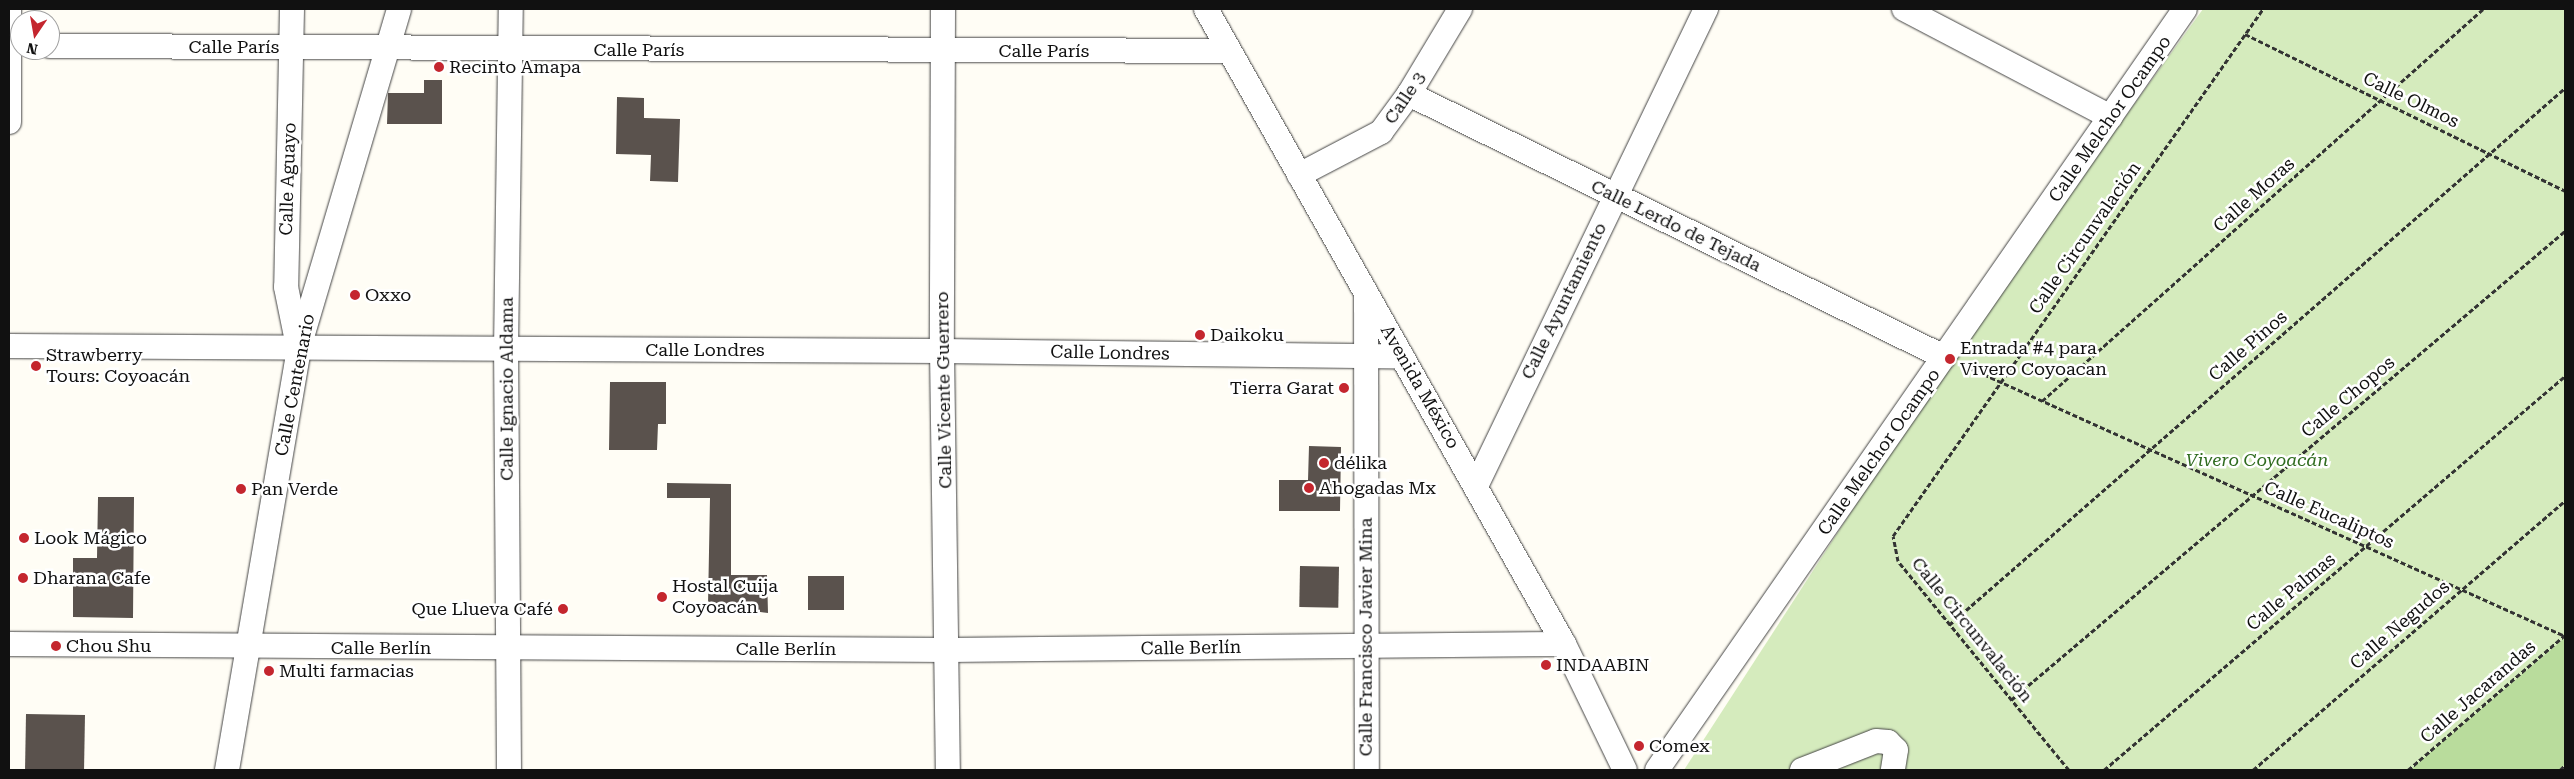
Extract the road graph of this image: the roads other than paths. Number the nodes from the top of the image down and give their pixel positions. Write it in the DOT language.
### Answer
graph roads {
  1 [pos="292,9"];
  2 [pos="398,9"];
  3 [pos="511,9"];
  4 [pos="943,9"];
  5 [pos="1206,9"];
  6 [pos="1460,9"];
  7 [pos="1706,9"];
  8 [pos="1904,9"];
  9 [pos="2185,9"];
  10 [pos="60,46"];
  11 [pos="292,48"];
  12 [pos="386,48"];
  13 [pos="511,49"];
  14 [pos="944,50"];
  15 [pos="1228,52"];
  16 [pos="12,60"];
  17 [pos="1409,94"];
  18 [pos="2111,117"];
  19 [pos="9,122"];
  20 [pos="1299,175"];
  21 [pos="1614,196"];
  22 [pos="1366,293"];
  23 [pos="9,346"];
  24 [pos="299,347"];
  25 [pos="506,350"];
  26 [pos="942,351"];
  27 [pos="1364,355"];
  28 [pos="1402,357"];
  29 [pos="1944,357"];
  30 [pos="1476,486"];
  31 [pos="9,644"];
  32 [pos="1564,644"];
  33 [pos="1367,646"];
  34 [pos="249,647"];
  35 [pos="509,648"];
  36 [pos="948,650"];
  37 [pos="227,770"];
  38 [pos="509,770"];
  39 [pos="948,770"];
  40 [pos="1367,770"];
  41 [pos="1625,770"];
  42 [pos="1657,770"];
  43 [pos="1802,770"];
  44 [pos="1893,770"];
  1 -- 11 [label="street, Calle Aguayo"];
  2 -- 12 [label="street, Calle Centenario"];
  3 -- 13 [label="street, Calle Ignacio Aldama"];
  4 -- 14 [label="street, Calle Vicente Guerrero"];
  5 -- 15 [label="street, Avenida México"];
  6 -- 17 [label="street, Calle 3"];
  7 -- 21 [label="street, Calle Ayuntamiento"];
  8 -- 18 [label="street"];
  9 -- 18 [label="street, Calle Melchor Ocampo"];
  10 -- 11 [label="street, Calle París"];
  11 -- 12 [label="street, Calle París"];
  11 -- 24 [label="street, Calle Aguayo"];
  12 -- 13 [label="street, Calle París"];
  12 -- 24 [label="street, Calle Centenario"];
  13 -- 14 [label="street, Calle París"];
  13 -- 25 [label="street, Calle Ignacio Aldama"];
  14 -- 15 [label="street, Calle París"];
  14 -- 26 [label="street, Calle Vicente Guerrero"];
  15 -- 20 [label="street, Avenida México"];
  16 -- 19 [label="street"];
  17 -- 20 [label="street, Calle 3"];
  17 -- 21 [label="street, Calle Lerdo de Tejada"];
  18 -- 29 [label="street, Calle Melchor Ocampo"];
  20 -- 22 [label="street, Avenida México"];
  21 -- 29 [label="street, Calle Lerdo de Tejada"];
  21 -- 30 [label="street, Calle Ayuntamiento"];
  22 -- 27 [label="street, Calle Francisco Javier Mina"];
  22 -- 28 [label="street, Avenida México"];
  23 -- 24 [label="street, Calle Londres"];
  24 -- 25 [label="street, Calle Londres"];
  24 -- 34 [label="street, Calle Centenario"];
  25 -- 26 [label="street, Calle Londres"];
  25 -- 35 [label="street, Calle Ignacio Aldama"];
  26 -- 27 [label="street, Calle Londres"];
  26 -- 36 [label="street, Calle Vicente Guerrero"];
  27 -- 28 [label="street, Calle Londres"];
  27 -- 33 [label="street, Calle Francisco Javier Mina"];
  28 -- 30 [label="street, Avenida México"];
  29 -- 42 [label="street, Calle Melchor Ocampo"];
  30 -- 32 [label="street, Avenida México"];
  31 -- 34 [label="street, Calle Berlín"];
  32 -- 33 [label="street, Calle Berlín"];
  32 -- 41 [label="street, Avenida México"];
  33 -- 36 [label="street, Calle Berlín"];
  33 -- 40 [label="street, Calle Francisco Javier Mina"];
  34 -- 35 [label="street, Calle Berlín"];
  34 -- 37 [label="street, Calle Centenario"];
  35 -- 36 [label="street, Calle Berlín"];
  35 -- 38 [label="street, Calle Ignacio Aldama"];
  36 -- 39 [label="street, Calle Vicente Guerrero"];
  43 -- 44 [label="street"];
}
